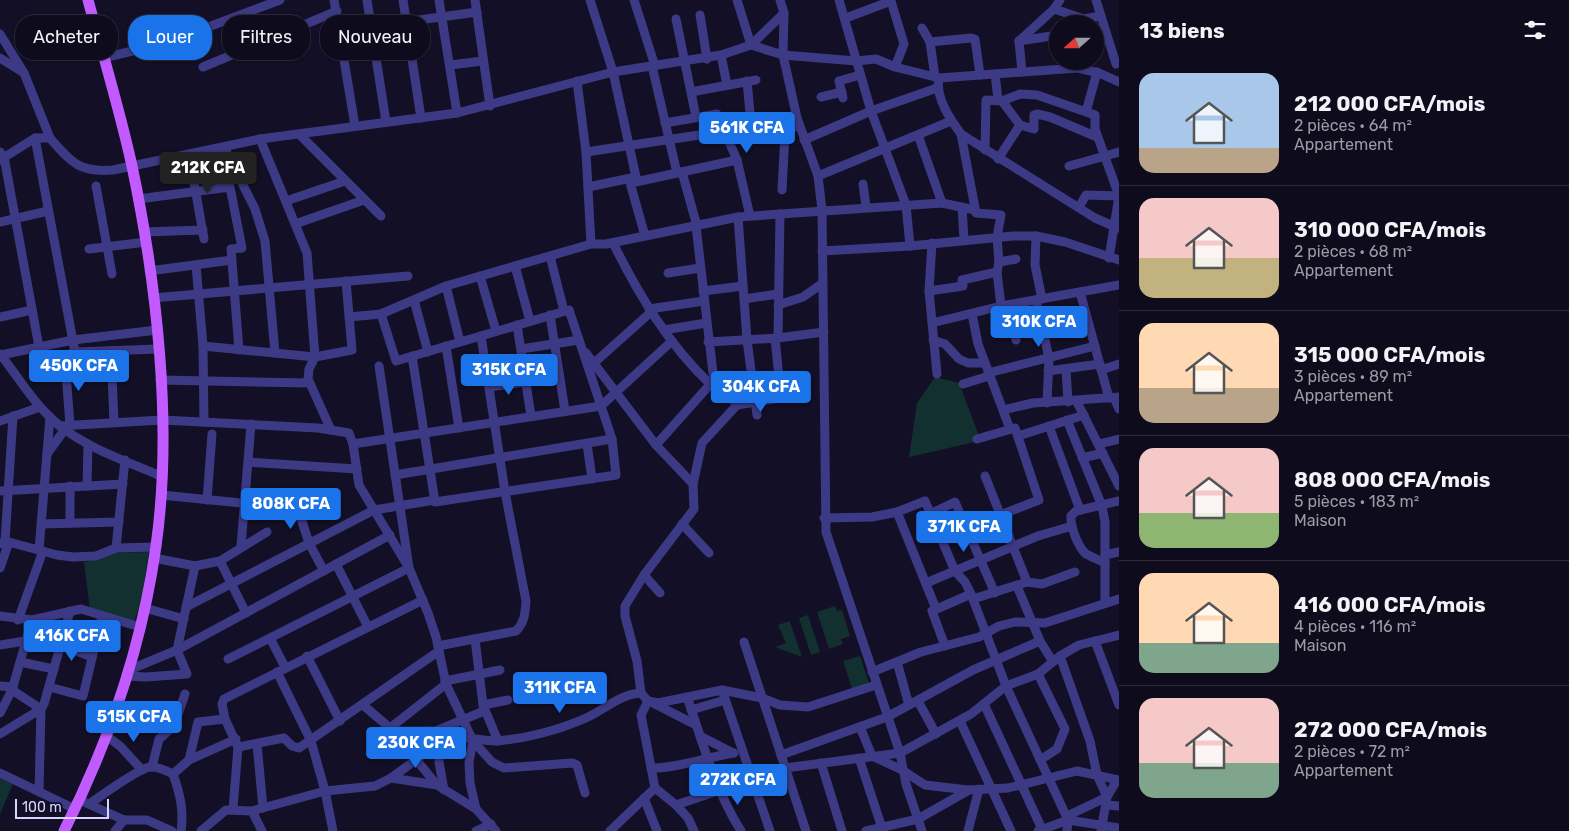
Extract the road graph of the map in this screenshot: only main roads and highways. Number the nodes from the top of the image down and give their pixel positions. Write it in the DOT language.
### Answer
graph roads {
  1 [pos="88,0"];
  2 [pos="64,831"];
  1 -- 2 [label="main road"];
}
